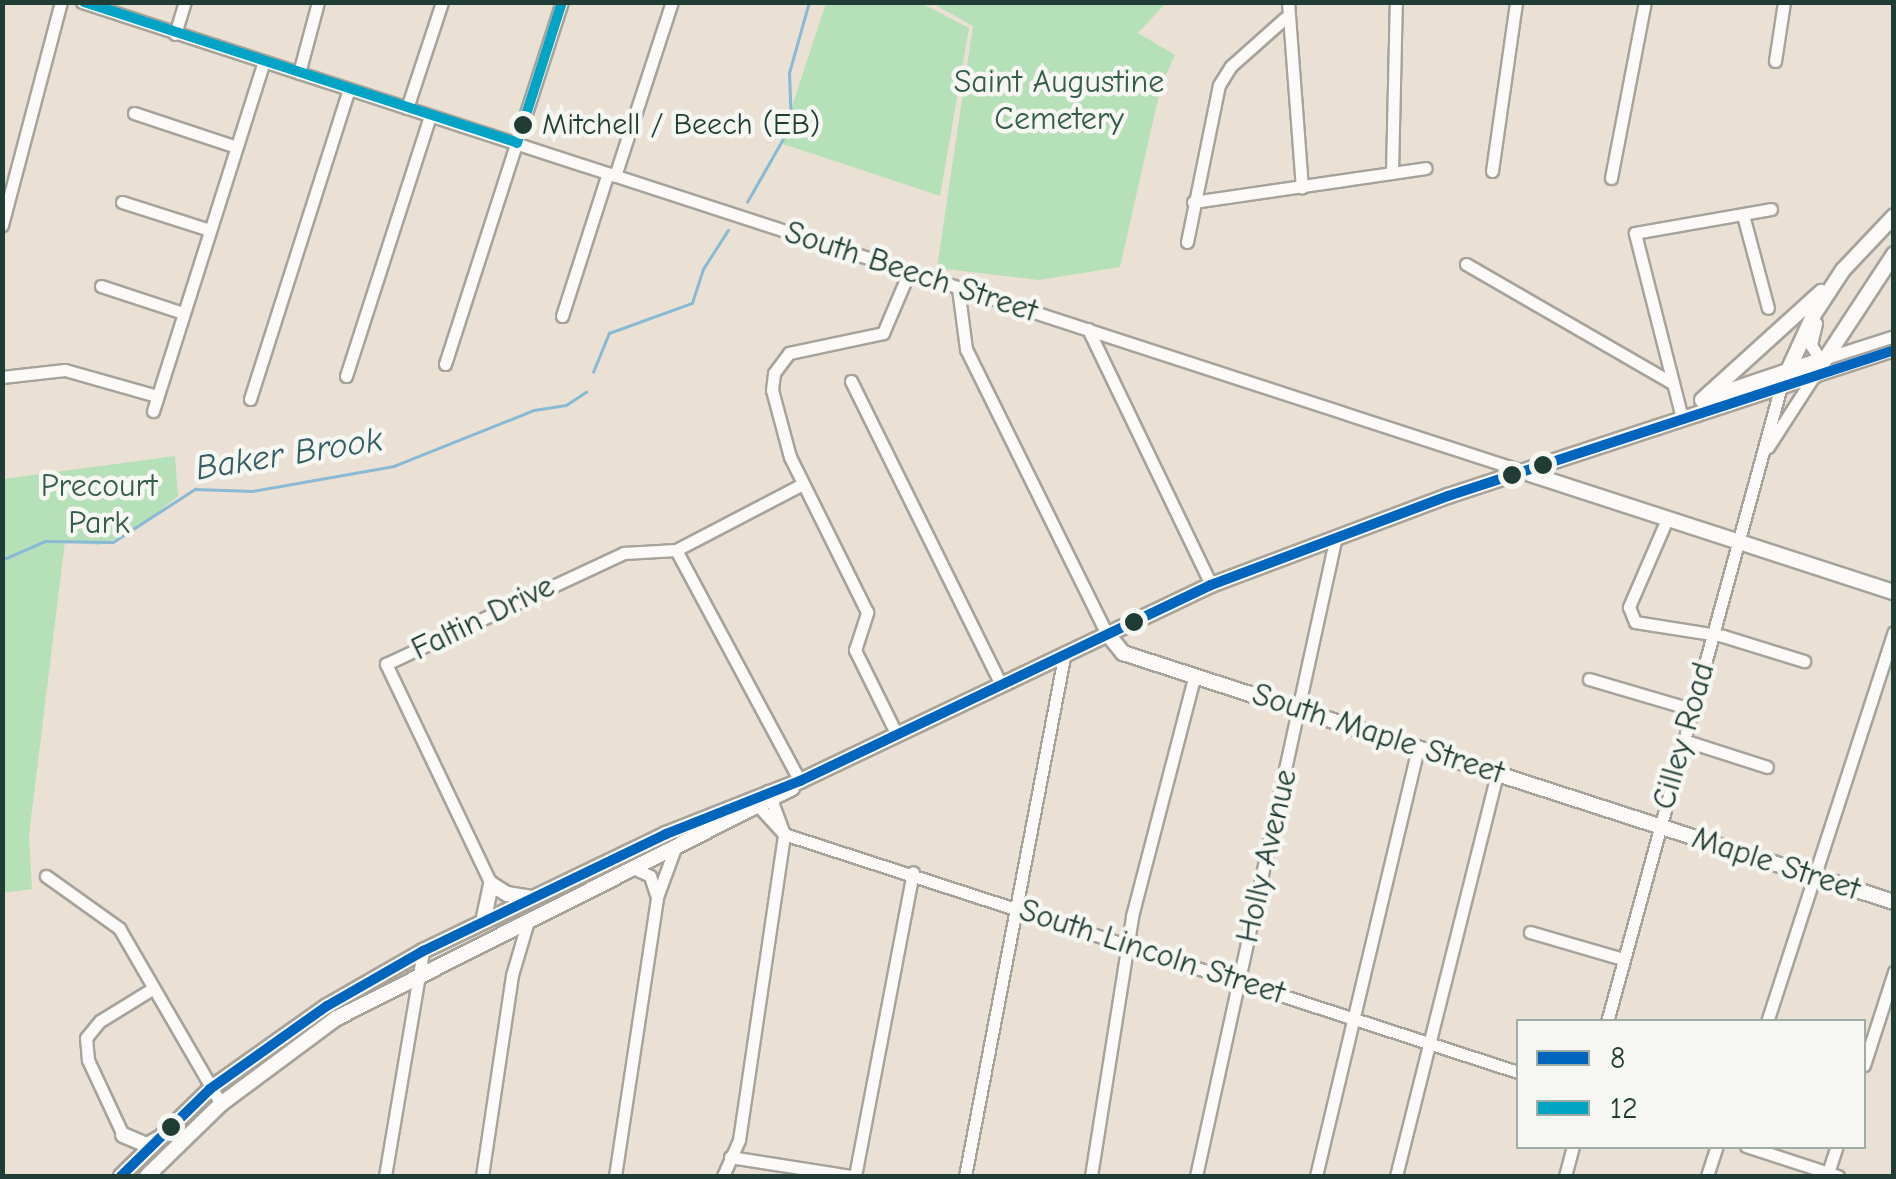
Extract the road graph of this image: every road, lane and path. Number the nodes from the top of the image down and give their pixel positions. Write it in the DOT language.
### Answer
graph roads {
  1 [pos="61,2"];
  2 [pos="82,2"];
  3 [pos="185,2"];
  4 [pos="318,2"];
  5 [pos="442,2"];
  6 [pos="562,2"];
  7 [pos="672,2"];
  8 [pos="1288,2"];
  9 [pos="1396,2"];
  10 [pos="1516,2"];
  11 [pos="1645,2"];
  12 [pos="1784,2"];
  13 [pos="1286,18"];
  14 [pos="175,34"];
  15 [pos="264,62"];
  16 [pos="1774,62"];
  17 [pos="300,74"];
  18 [pos="349,89"];
  19 [pos="407,108"];
  20 [pos="134,113"];
  21 [pos="430,116"];
  22 [pos="517,143"];
  23 [pos="236,147"];
  24 [pos="1426,168"];
  25 [pos="1492,171"];
  26 [pos="1392,172"];
  27 [pos="612,175"];
  28 [pos="1611,178"];
  29 [pos="1302,186"];
  30 [pos="122,202"];
  31 [pos="1193,202"];
  32 [pos="1771,209"];
  33 [pos="1743,216"];
  34 [pos="1894,216"];
  35 [pos="2,226"];
  36 [pos="210,230"];
  37 [pos="1187,242"];
  38 [pos="1894,254"];
  39 [pos="1466,264"];
  40 [pos="909,272"];
  41 [pos="1838,276"];
  42 [pos="100,286"];
  43 [pos="958,288"];
  44 [pos="1768,308"];
  45 [pos="183,313"];
  46 [pos="562,316"];
  47 [pos="1088,329"];
  48 [pos="1894,336"];
  49 [pos="1894,350"];
  50 [pos="446,364"];
  51 [pos="1823,365"];
  52 [pos="1788,369"];
  53 [pos="346,376"];
  54 [pos="2,377"];
  55 [pos="851,381"];
  56 [pos="1672,383"];
  57 [pos="1782,386"];
  58 [pos="157,396"];
  59 [pos="250,399"];
  60 [pos="1702,400"];
  61 [pos="153,411"];
  62 [pos="1682,418"];
  63 [pos="1766,451"];
  64 [pos="1568,459"];
  65 [pos="1529,474"];
  66 [pos="804,484"];
  67 [pos="1571,488"];
  68 [pos="1667,518"];
  69 [pos="1336,536"];
  70 [pos="1740,541"];
  71 [pos="676,550"];
  72 [pos="1211,585"];
  73 [pos="1894,592"];
  74 [pos="1106,632"];
  75 [pos="1894,632"];
  76 [pos="1713,634"];
  77 [pos="1065,652"];
  78 [pos="1804,661"];
  79 [pos="1195,675"];
  80 [pos="1590,679"];
  81 [pos="1001,684"];
  82 [pos="1300,708"];
  83 [pos="1691,709"];
  84 [pos="898,734"];
  85 [pos="1682,740"];
  86 [pos="1418,747"];
  87 [pos="1768,767"];
  88 [pos="1497,772"];
  89 [pos="800,781"];
  90 [pos="772,796"];
  91 [pos="755,803"];
  92 [pos="1659,827"];
  93 [pos="784,834"];
  94 [pos="677,845"];
  95 [pos="632,867"];
  96 [pos="913,873"];
  97 [pos="46,876"];
  98 [pos="1814,876"];
  99 [pos="491,884"];
  100 [pos="656,897"];
  101 [pos="533,898"];
  102 [pos="1894,902"];
  103 [pos="1015,908"];
  104 [pos="507,911"];
  105 [pos="530,917"];
  106 [pos="484,922"];
  107 [pos="508,928"];
  108 [pos="1530,932"];
  109 [pos="1127,944"];
  110 [pos="422,951"];
  111 [pos="1623,959"];
  112 [pos="420,972"];
  113 [pos="1894,972"];
  114 [pos="512,974"];
  115 [pos="1240,979"];
  116 [pos="152,989"];
  117 [pos="1353,1016"];
  118 [pos="1608,1019"];
  119 [pos="1768,1019"];
  120 [pos="1428,1042"];
  121 [pos="1866,1058"];
  122 [pos="1516,1071"];
  123 [pos="210,1090"];
  124 [pos="221,1104"];
  125 [pos="123,1135"];
  126 [pos="162,1136"];
  127 [pos="1572,1149"];
  128 [pos="1716,1149"];
  129 [pos="1755,1149"];
  130 [pos="1836,1149"];
  131 [pos="730,1157"];
  132 [pos="136,1162"];
  133 [pos="830,1174"];
  134 [pos="1831,1175"];
  135 [pos="121,1176"];
  136 [pos="146,1176"];
  137 [pos="385,1176"];
  138 [pos="482,1176"];
  139 [pos="615,1176"];
  140 [pos="723,1176"];
  141 [pos="853,1176"];
  142 [pos="965,1176"];
  143 [pos="1091,1176"];
  144 [pos="1196,1176"];
  145 [pos="1316,1176"];
  146 [pos="1396,1176"];
  147 [pos="1565,1176"];
  148 [pos="1708,1176"];
  1 -- 35 [label="street"];
  2 -- 14 [label="street, South Beech Street"];
  3 -- 14 [label="street"];
  4 -- 17 [label="street"];
  5 -- 19 [label="street"];
  6 -- 22 [label="street"];
  7 -- 27 [label="street"];
  8 -- 13 [label="street"];
  9 -- 26 [label="street"];
  10 -- 25 [label="street"];
  11 -- 28 [label="street"];
  12 -- 16 [label="street"];
  13 -- 29 [label="street"];
  13 -- 31 [label="street"];
  14 -- 15 [label="street, South Beech Street"];
  15 -- 17 [label="street, South Beech Street"];
  15 -- 23 [label="street"];
  17 -- 18 [label="street, South Beech Street"];
  18 -- 19 [label="street, South Beech Street"];
  18 -- 59 [label="street"];
  19 -- 21 [label="street, South Beech Street"];
  20 -- 23 [label="street"];
  21 -- 22 [label="street, South Beech Street"];
  21 -- 53 [label="street"];
  22 -- 27 [label="street, South Beech Street"];
  22 -- 50 [label="street"];
  23 -- 36 [label="street"];
  24 -- 26 [label="street"];
  26 -- 29 [label="street"];
  27 -- 40 [label="street, South Beech Street"];
  27 -- 46 [label="street"];
  29 -- 31 [label="street"];
  30 -- 36 [label="street"];
  31 -- 37 [label="street"];
  32 -- 33 [label="street"];
  33 -- 44 [label="street"];
  33 -- 56 [label="street"];
  34 -- 41 [label="main road"];
  36 -- 45 [label="street"];
  38 -- 51 [label="main road"];
  39 -- 56 [label="street"];
  40 -- 43 [label="street, South Beech Street"];
  40 -- 66 [label="street"];
  41 -- 51 [label="street"];
  41 -- 52 [label="main road"];
  41 -- 60 [label="main road"];
  42 -- 45 [label="street"];
  43 -- 47 [label="street, South Beech Street"];
  43 -- 74 [label="street"];
  45 -- 58 [label="street"];
  47 -- 65 [label="street, South Beech Street"];
  47 -- 72 [label="street"];
  48 -- 51 [label="street"];
  49 -- 51 [label="street"];
  51 -- 52 [label="main road"];
  51 -- 57 [label="main road"];
  51 -- 63 [label="street, Cilley Road"];
  52 -- 57 [label="main road"];
  52 -- 60 [label="main road"];
  54 -- 58 [label="street"];
  55 -- 81 [label="street"];
  56 -- 62 [label="street"];
  57 -- 62 [label="main road"];
  57 -- 63 [label="street, Cilley Road"];
  58 -- 61 [label="street"];
  60 -- 62 [label="main road"];
  62 -- 64 [label="main road"];
  63 -- 70 [label="street, Cilley Road"];
  64 -- 65 [label="main road"];
  64 -- 67 [label="main road"];
  65 -- 67 [label="main road, South Beech Street"];
  65 -- 69 [label="main road"];
  66 -- 71 [label="street, Faltin Drive"];
  66 -- 84 [label="street"];
  67 -- 68 [label="main road, South Beech Street"];
  68 -- 70 [label="main road, South Beech Street"];
  68 -- 76 [label="street"];
  69 -- 72 [label="main road"];
  69 -- 82 [label="street, Holly Avenue"];
  70 -- 73 [label="main road, South Beech Street"];
  70 -- 76 [label="street, Cilley Road"];
  71 -- 89 [label="street"];
  71 -- 99 [label="street, Faltin Drive"];
  72 -- 74 [label="main road"];
  74 -- 77 [label="main road"];
  74 -- 79 [label="main road, South Maple Street"];
  75 -- 98 [label="street"];
  76 -- 78 [label="street"];
  76 -- 83 [label="street, Cilley Road"];
  77 -- 81 [label="main road"];
  77 -- 103 [label="street"];
  79 -- 82 [label="main road, South Maple Street"];
  79 -- 109 [label="street"];
  80 -- 83 [label="street"];
  81 -- 84 [label="main road"];
  82 -- 86 [label="main road, South Maple Street"];
  82 -- 115 [label="street, Holly Avenue"];
  83 -- 85 [label="street, Cilley Road"];
  84 -- 89 [label="main road"];
  85 -- 87 [label="street"];
  85 -- 92 [label="street, Cilley Road"];
  86 -- 88 [label="main road, South Maple Street"];
  86 -- 117 [label="street"];
  88 -- 92 [label="main road, South Maple Street"];
  88 -- 120 [label="street"];
  89 -- 90 [label="main road"];
  90 -- 91 [label="main road"];
  90 -- 93 [label="street"];
  91 -- 93 [label="street, South Lincoln Street"];
  91 -- 94 [label="main road"];
  91 -- 101 [label="main road"];
  92 -- 98 [label="main road, Maple Street"];
  92 -- 111 [label="street, Cilley Road"];
  93 -- 96 [label="street, South Lincoln Street"];
  93 -- 131 [label="street"];
  94 -- 95 [label="main road"];
  94 -- 100 [label="street"];
  95 -- 100 [label="street"];
  95 -- 105 [label="main road"];
  96 -- 103 [label="street, South Lincoln Street"];
  96 -- 141 [label="street"];
  97 -- 116 [label="street"];
  98 -- 102 [label="main road, Maple Street"];
  98 -- 119 [label="street"];
  99 -- 101 [label="main road"];
  99 -- 106 [label="main road"];
  100 -- 139 [label="street"];
  101 -- 104 [label="main road"];
  103 -- 109 [label="street, South Lincoln Street"];
  103 -- 142 [label="street"];
  104 -- 106 [label="main road"];
  104 -- 107 [label="street"];
  105 -- 107 [label="main road"];
  105 -- 114 [label="street"];
  106 -- 110 [label="main road"];
  107 -- 112 [label="main road"];
  107 -- 114 [label="street"];
  108 -- 111 [label="street"];
  109 -- 115 [label="street, South Lincoln Street"];
  109 -- 143 [label="street"];
  110 -- 112 [label="street"];
  110 -- 123 [label="main road"];
  111 -- 118 [label="street, Cilley Road"];
  112 -- 124 [label="main road"];
  112 -- 137 [label="street"];
  113 -- 121 [label="street"];
  114 -- 138 [label="street"];
  115 -- 117 [label="street, South Lincoln Street"];
  115 -- 144 [label="street, Holly Avenue"];
  116 -- 123 [label="street"];
  116 -- 125 [label="street"];
  117 -- 120 [label="street, South Lincoln Street"];
  117 -- 145 [label="street"];
  120 -- 122 [label="street, South Lincoln Street"];
  120 -- 146 [label="street"];
  123 -- 124 [label="street"];
  123 -- 126 [label="main road"];
  124 -- 136 [label="main road"];
  125 -- 126 [label="main road"];
  125 -- 132 [label="main road"];
  126 -- 132 [label="main road"];
  127 -- 147 [label="street"];
  128 -- 148 [label="street"];
  129 -- 134 [label="street"];
  130 -- 134 [label="street"];
  131 -- 133 [label="street"];
  131 -- 140 [label="street"];
  132 -- 135 [label="main road"];
  133 -- 141 [label="street"];
}
